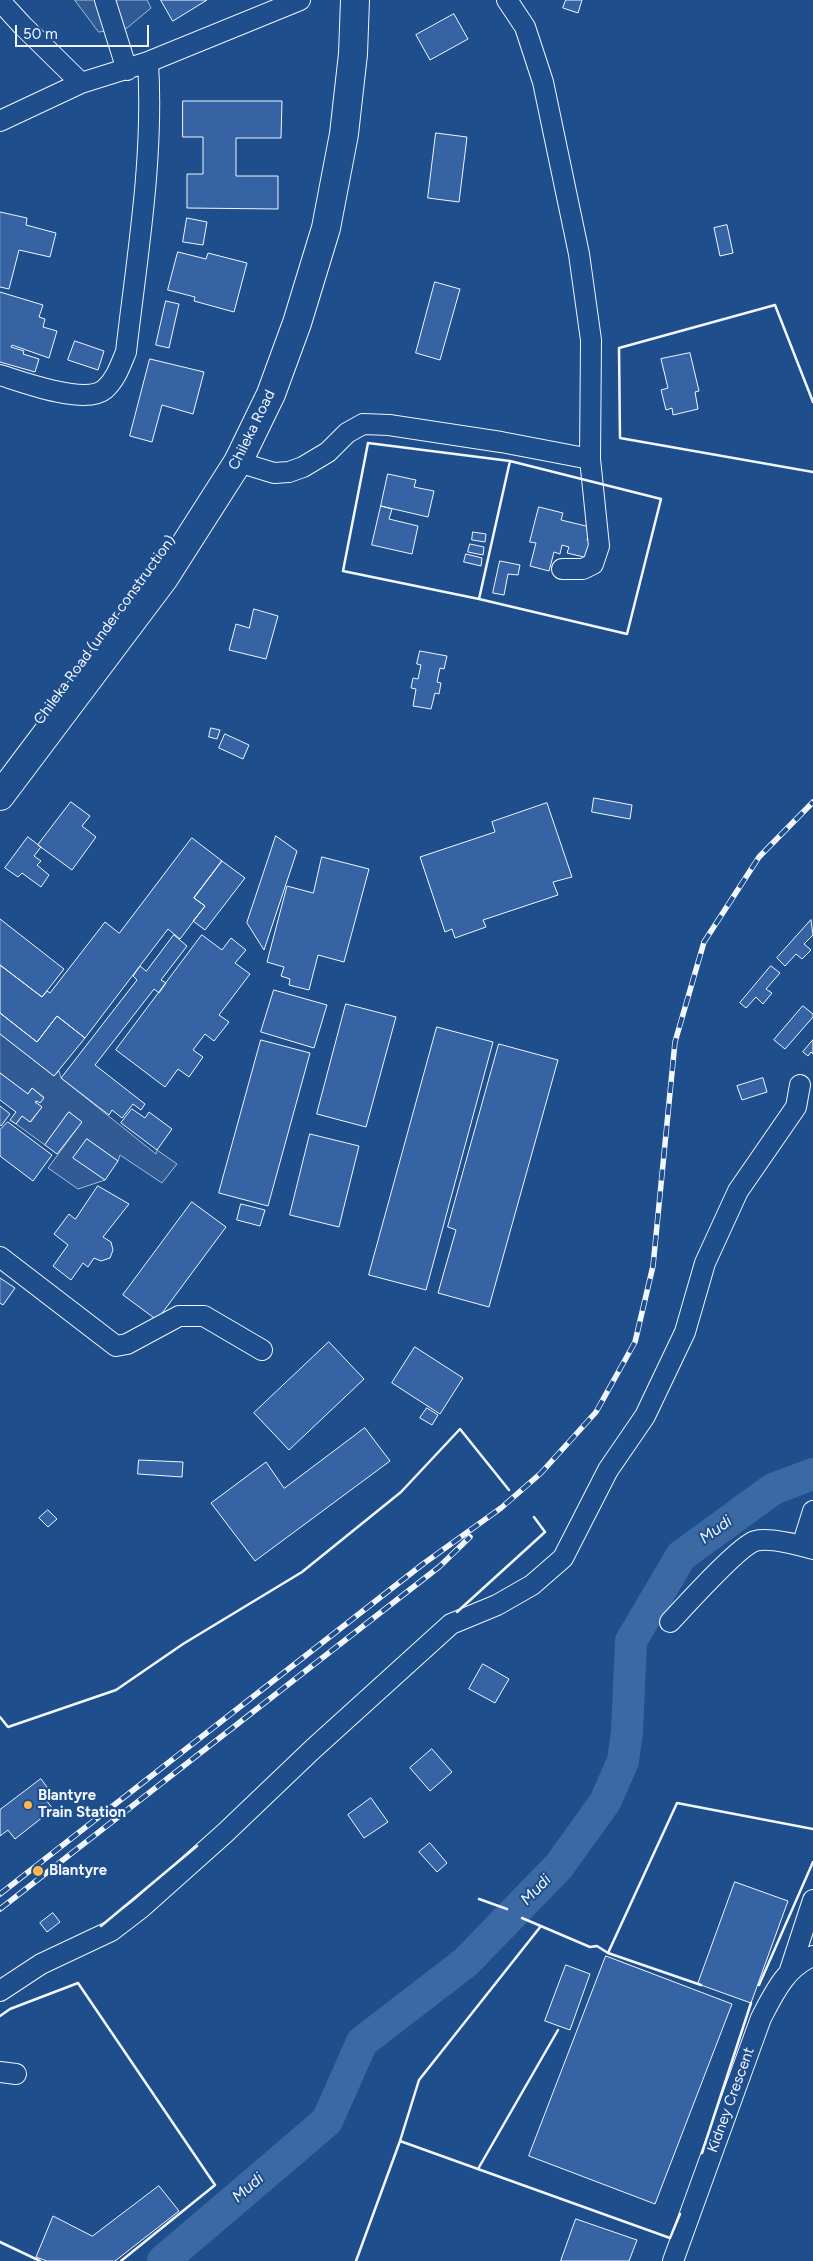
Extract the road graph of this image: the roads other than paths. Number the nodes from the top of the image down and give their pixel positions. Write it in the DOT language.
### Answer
graph roads {
  1 [pos="0,0"];
  2 [pos="105,0"];
  3 [pos="300,0"];
  4 [pos="337,0"];
  5 [pos="355,0"];
  6 [pos="507,0"];
  7 [pos="148,62"];
  8 [pos="127,70"];
  9 [pos="81,83"];
  10 [pos="0,121"];
  11 [pos="0,376"];
  12 [pos="590,459"];
  13 [pos="238,462"];
  14 [pos="562,569"];
  15 [pos="0,770"];
  16 [pos="0,796"];
  17 [pos="800,1085"];
  18 [pos="0,1257"];
  19 [pos="262,1350"];
  20 [pos="813,1511"];
  21 [pos="808,1547"];
  22 [pos="670,1622"];
  23 [pos="813,1900"];
  24 [pos="813,1956"];
  25 [pos="790,1970"];
  26 [pos="0,1991"];
  27 [pos="673,2261"];
  1 -- 9 [label="street"];
  2 -- 8 [label="street"];
  3 -- 7 [label="street"];
  4 -- 15 [label="highway, Chileka Road (under construction)"];
  5 -- 13 [label="highway, Chileka Road"];
  6 -- 12 [label="street"];
  7 -- 8 [label="street"];
  7 -- 11 [label="street"];
  8 -- 9 [label="street"];
  9 -- 10 [label="street"];
  12 -- 13 [label="street"];
  12 -- 14 [label="street"];
  13 -- 16 [label="highway, Chileka Road"];
  17 -- 26 [label="street"];
  18 -- 19 [label="street"];
  20 -- 21 [label="street"];
  21 -- 22 [label="street"];
  23 -- 25 [label="street"];
  24 -- 25 [label="street, Kidney Crescent"];
  25 -- 27 [label="street, Kidney Crescent"];
}
